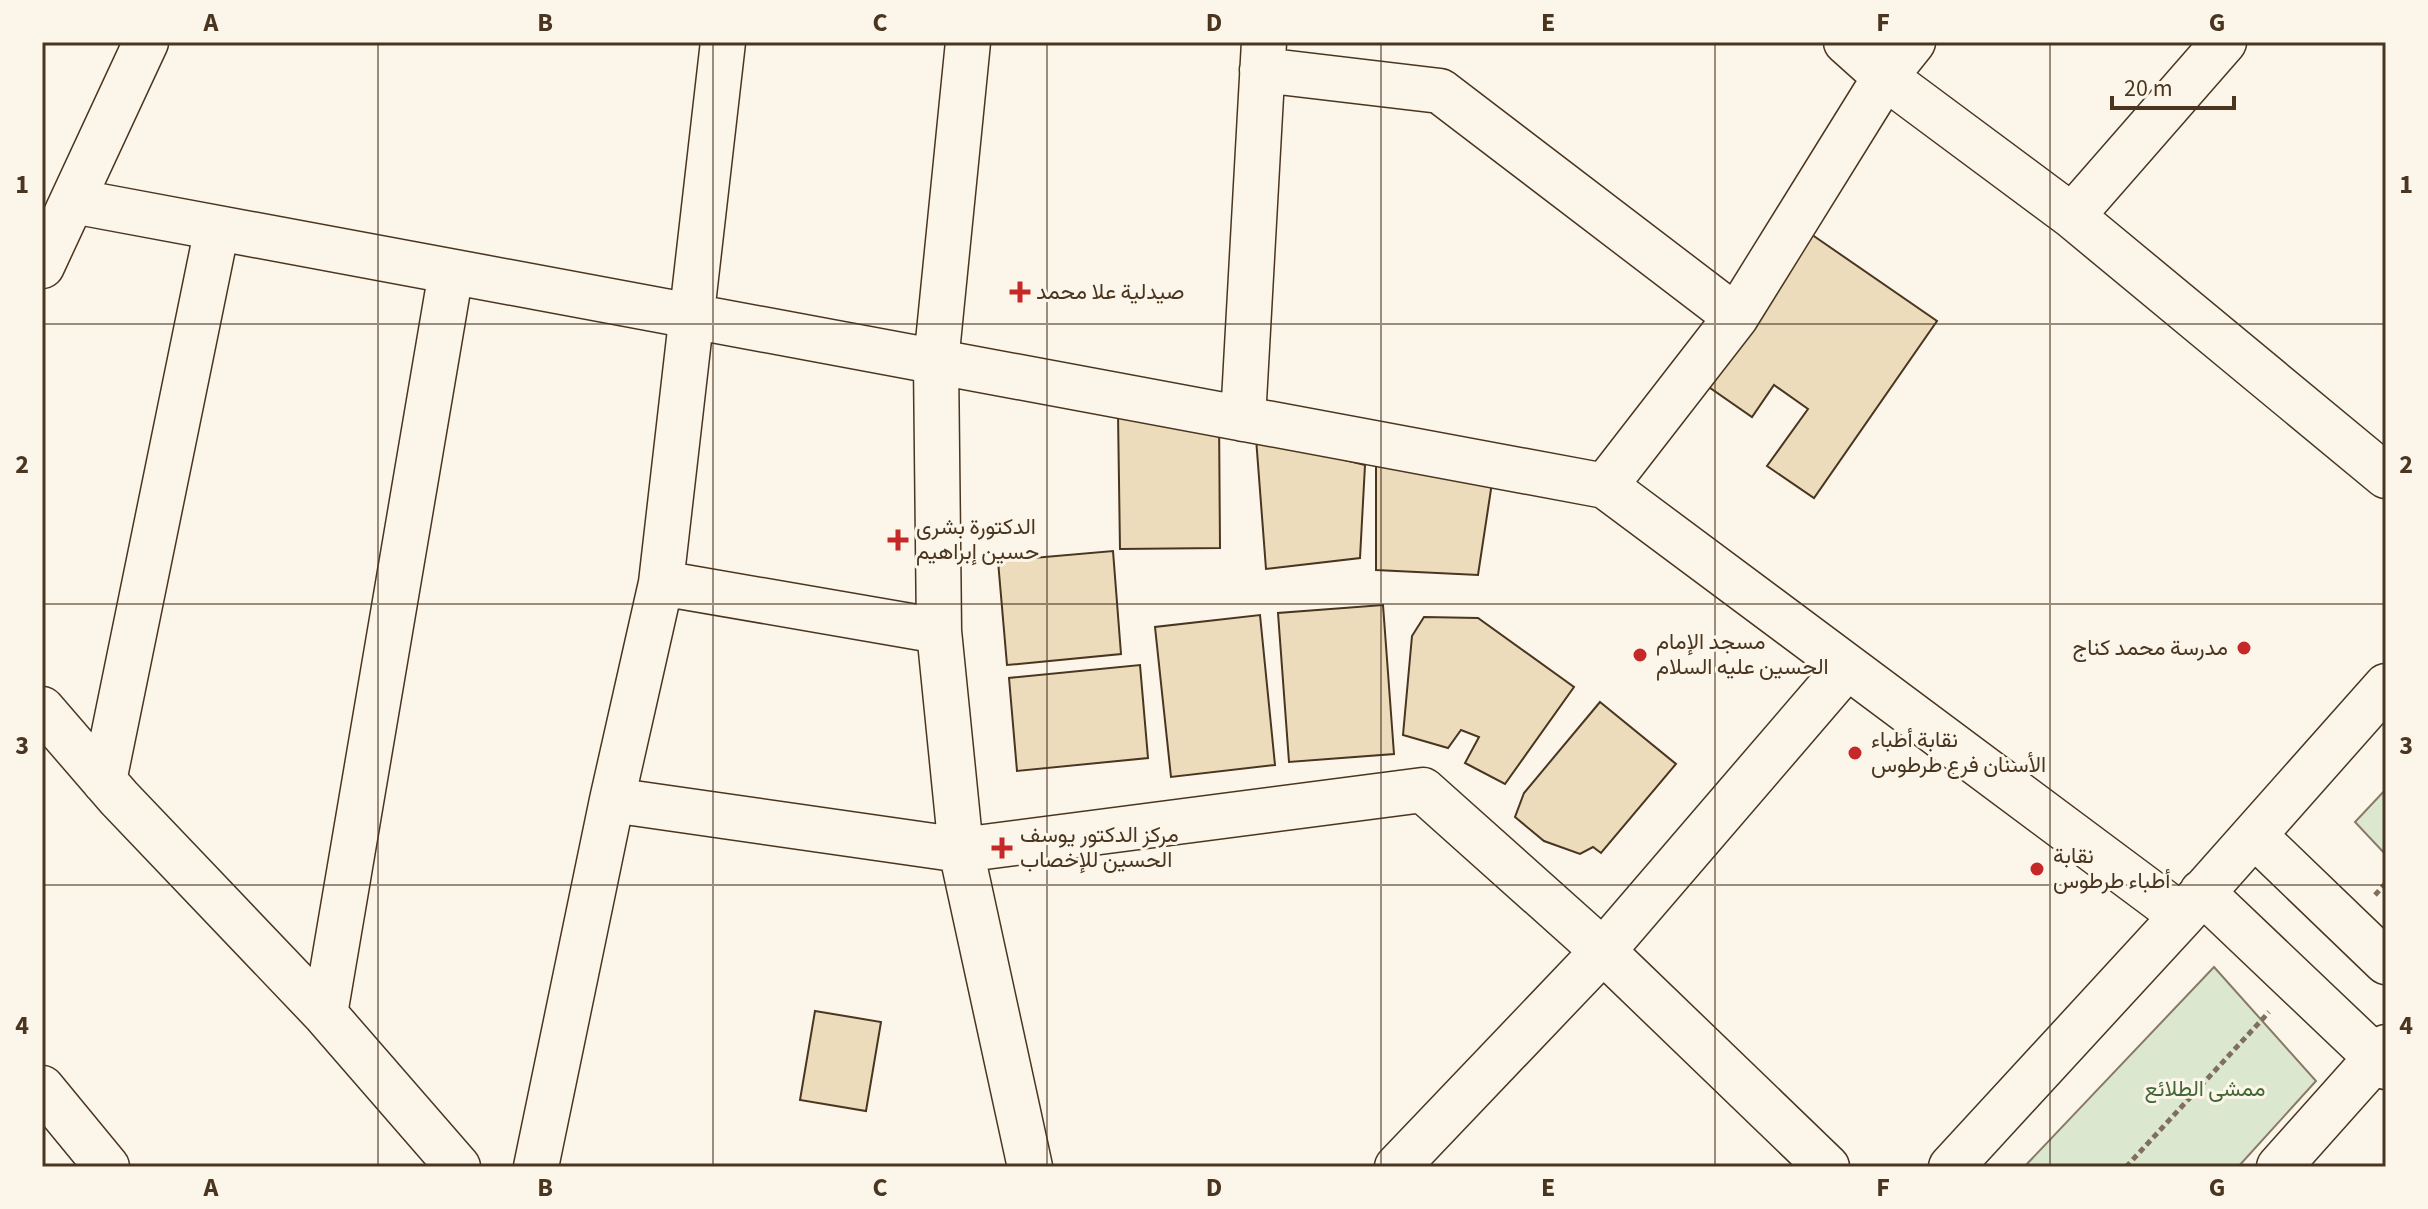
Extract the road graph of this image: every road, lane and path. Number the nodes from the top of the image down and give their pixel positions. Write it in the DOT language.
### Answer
graph roads {
  1 [pos="146,42"];
  2 [pos="723,42"];
  3 [pos="968,42"];
  4 [pos="1846,42"];
  5 [pos="1913,42"];
  6 [pos="2224,42"];
  7 [pos="1263,56"];
  8 [pos="1885,77"];
  9 [pos="73,201"];
  10 [pos="2072,216"];
  11 [pos="217,228"];
  12 [pos="42,266"];
  13 [pos="451,272"];
  14 [pos="693,317"];
  15 [pos="1736,317"];
  16 [pos="936,362"];
  17 [pos="1243,419"];
  18 [pos="2386,476"];
  19 [pos="1605,486"];
  20 [pos="661,583"];
  21 [pos="939,631"];
  22 [pos="1847,667"];
  23 [pos="2386,686"];
  24 [pos="42,709"];
  25 [pos="104,781"];
  26 [pos="612,800"];
  27 [pos="2254,835"];
  28 [pos="961,850"];
  29 [pos="2192,904"];
  30 [pos="1603,951"];
  31 [pos="2386,962"];
  32 [pos="2296,982"];
  33 [pos="325,1014"];
  34 [pos="2383,1057"];
  35 [pos="42,1088"];
  36 [pos="107,1167"];
  37 [pos="458,1167"];
  38 [pos="536,1167"];
  39 [pos="1030,1167"];
  40 [pos="1397,1167"];
  41 [pos="1827,1167"];
  42 [pos="1951,1167"];
  43 [pos="2126,1167"];
  44 [pos="2279,1167"];
  1 -- 9 [label="street"];
  2 -- 14 [label="street"];
  3 -- 16 [label="street"];
  4 -- 8 [label="street"];
  5 -- 8 [label="street"];
  6 -- 10 [label="street"];
  7 -- 15 [label="street"];
  7 -- 17 [label="street"];
  8 -- 10 [label="street"];
  8 -- 15 [label="street"];
  9 -- 11 [label="street"];
  9 -- 12 [label="street"];
  10 -- 18 [label="street"];
  11 -- 13 [label="street"];
  11 -- 25 [label="street"];
  13 -- 14 [label="street"];
  13 -- 33 [label="street"];
  14 -- 16 [label="street"];
  14 -- 20 [label="street"];
  15 -- 19 [label="street"];
  16 -- 17 [label="street"];
  16 -- 21 [label="street"];
  17 -- 19 [label="street"];
  19 -- 22 [label="street"];
  20 -- 21 [label="street"];
  20 -- 26 [label="street"];
  21 -- 28 [label="street"];
  22 -- 29 [label="street"];
  22 -- 30 [label="street"];
  23 -- 27 [label="street"];
  24 -- 25 [label="street"];
  25 -- 33 [label="street"];
  26 -- 28 [label="street"];
  26 -- 38 [label="street"];
  27 -- 29 [label="street"];
  27 -- 31 [label="street"];
  28 -- 30 [label="street"];
  28 -- 39 [label="street"];
  29 -- 32 [label="street"];
  29 -- 42 [label="street"];
  30 -- 40 [label="street"];
  30 -- 41 [label="street"];
  32 -- 34 [label="street"];
  32 -- 43 [label="path"];
  33 -- 37 [label="street"];
  34 -- 44 [label="street"];
  35 -- 36 [label="street"];
}
